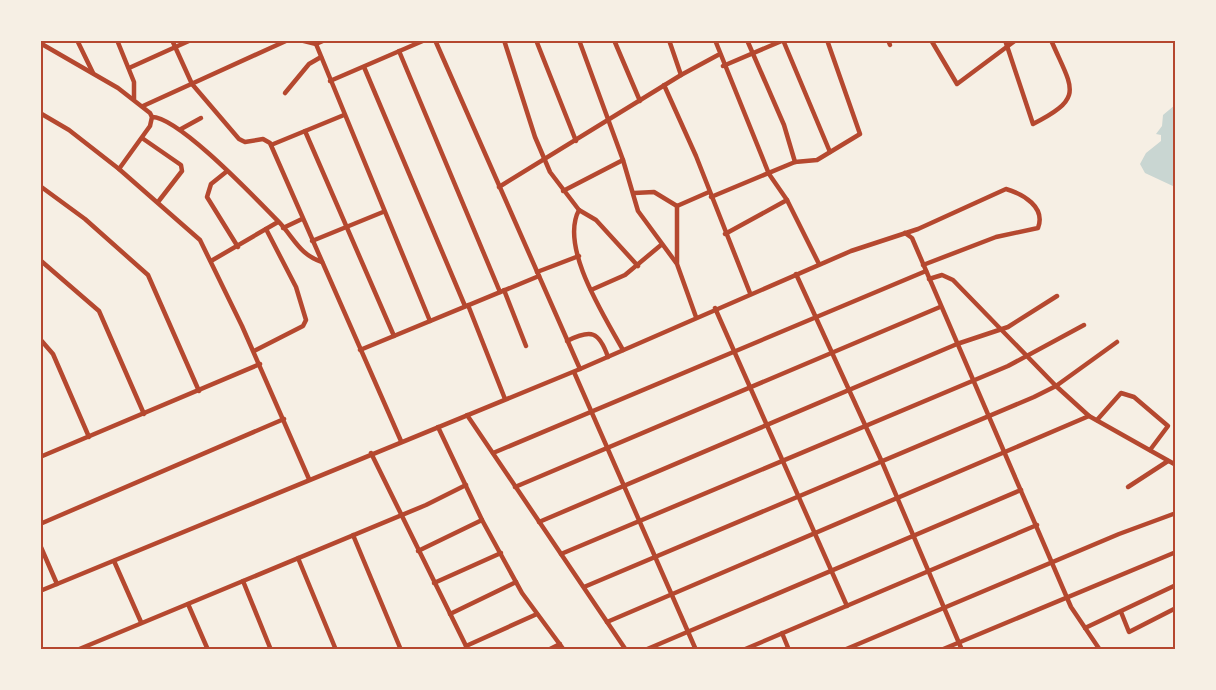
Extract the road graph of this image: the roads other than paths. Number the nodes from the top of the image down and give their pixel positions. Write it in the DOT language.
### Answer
graph roads {
  1 [pos="77,40"];
  2 [pos="117,40"];
  3 [pos="172,40"];
  4 [pos="191,40"];
  5 [pos="288,40"];
  6 [pos="300,40"];
  7 [pos="325,40"];
  8 [pos="425,40"];
  9 [pos="435,40"];
  10 [pos="504,40"];
  11 [pos="536,40"];
  12 [pos="579,40"];
  13 [pos="614,40"];
  14 [pos="669,40"];
  15 [pos="715,40"];
  16 [pos="747,40"];
  17 [pos="827,40"];
  18 [pos="931,40"];
  19 [pos="1005,40"];
  20 [pos="1016,40"];
  21 [pos="1052,40"];
  22 [pos="783,41"];
  23 [pos="40,43"];
  24 [pos="316,44"];
  25 [pos="175,48"];
  26 [pos="1008,48"];
  27 [pos="399,51"];
  28 [pos="718,55"];
  29 [pos="753,55"];
  30 [pos="321,57"];
  31 [pos="723,66"];
  32 [pos="364,67"];
  33 [pos="129,68"];
  34 [pos="93,73"];
  35 [pos="681,75"];
  36 [pos="330,81"];
  37 [pos="192,84"];
  38 [pos="664,85"];
  39 [pos="285,93"];
  40 [pos="134,99"];
  41 [pos="640,101"];
  42 [pos="143,106"];
  43 [pos="40,113"];
  44 [pos="344,115"];
  45 [pos="152,117"];
  46 [pos="201,117"];
  47 [pos="607,120"];
  48 [pos="181,129"];
  49 [pos="305,132"];
  50 [pos="142,138"];
  51 [pos="576,141"];
  52 [pos="271,146"];
  53 [pos="830,152"];
  54 [pos="543,160"];
  55 [pos="623,160"];
  56 [pos="795,162"];
  57 [pos="119,169"];
  58 [pos="226,172"];
  59 [pos="769,174"];
  60 [pos="40,186"];
  61 [pos="499,187"];
  62 [pos="563,191"];
  63 [pos="634,193"];
  64 [pos="710,195"];
  65 [pos="787,200"];
  66 [pos="158,202"];
  67 [pos="677,206"];
  68 [pos="579,210"];
  69 [pos="384,212"];
  70 [pos="302,219"];
  71 [pos="278,222"];
  72 [pos="347,226"];
  73 [pos="283,228"];
  74 [pos="266,229"];
  75 [pos="903,232"];
  76 [pos="725,234"];
  77 [pos="312,241"];
  78 [pos="661,245"];
  79 [pos="238,247"];
  80 [pos="579,256"];
  81 [pos="40,261"];
  82 [pos="211,261"];
  83 [pos="322,262"];
  84 [pos="677,264"];
  85 [pos="819,264"];
  86 [pos="638,266"];
  87 [pos="924,268"];
  88 [pos="538,274"];
  89 [pos="796,274"];
  90 [pos="929,279"];
  91 [pos="591,290"];
  92 [pos="502,291"];
  93 [pos="750,293"];
  94 [pos="1057,296"];
  95 [pos="466,306"];
  96 [pos="940,307"];
  97 [pos="715,308"];
  98 [pos="696,317"];
  99 [pos="814,317"];
  100 [pos="430,321"];
  101 [pos="1084,325"];
  102 [pos="999,328"];
  103 [pos="394,336"];
  104 [pos="40,339"];
  105 [pos="567,341"];
  106 [pos="1117,342"];
  107 [pos="957,344"];
  108 [pos="526,345"];
  109 [pos="360,350"];
  110 [pos="624,350"];
  111 [pos="254,351"];
  112 [pos="733,352"];
  113 [pos="831,354"];
  114 [pos="1025,356"];
  115 [pos="608,357"];
  116 [pos="260,364"];
  117 [pos="577,370"];
  118 [pos="973,380"];
  119 [pos="1056,386"];
  120 [pos="750,387"];
  121 [pos="848,389"];
  122 [pos="199,391"];
  123 [pos="505,399"];
  124 [pos="591,411"];
  125 [pos="144,414"];
  126 [pos="467,415"];
  127 [pos="990,416"];
  128 [pos="1089,416"];
  129 [pos="284,419"];
  130 [pos="1097,420"];
  131 [pos="766,424"];
  132 [pos="865,426"];
  133 [pos="438,427"];
  134 [pos="89,437"];
  135 [pos="401,441"];
  136 [pos="608,448"];
  137 [pos="1150,450"];
  138 [pos="1005,452"];
  139 [pos="372,453"];
  140 [pos="493,453"];
  141 [pos="40,457"];
  142 [pos="783,460"];
  143 [pos="1168,461"];
  144 [pos="882,462"];
  145 [pos="1176,465"];
  146 [pos="309,479"];
  147 [pos="625,484"];
  148 [pos="466,485"];
  149 [pos="515,487"];
  150 [pos="1128,487"];
  151 [pos="1021,490"];
  152 [pos="798,497"];
  153 [pos="897,498"];
  154 [pos="1176,513"];
  155 [pos="401,515"];
  156 [pos="482,520"];
  157 [pos="640,520"];
  158 [pos="539,522"];
  159 [pos="40,524"];
  160 [pos="1037,525"];
  161 [pos="814,534"];
  162 [pos="353,535"];
  163 [pos="912,535"];
  164 [pos="40,545"];
  165 [pos="418,551"];
  166 [pos="1176,552"];
  167 [pos="501,553"];
  168 [pos="561,554"];
  169 [pos="656,557"];
  170 [pos="298,558"];
  171 [pos="114,561"];
  172 [pos="1053,564"];
  173 [pos="829,569"];
  174 [pos="928,572"];
  175 [pos="243,581"];
  176 [pos="516,582"];
  177 [pos="434,583"];
  178 [pos="57,584"];
  179 [pos="1176,585"];
  180 [pos="584,587"];
  181 [pos="40,591"];
  182 [pos="672,594"];
  183 [pos="1067,598"];
  184 [pos="188,604"];
  185 [pos="847,606"];
  186 [pos="944,608"];
  187 [pos="1176,608"];
  188 [pos="1120,612"];
  189 [pos="450,614"];
  190 [pos="537,614"];
  191 [pos="141,622"];
  192 [pos="607,622"];
  193 [pos="1085,628"];
  194 [pos="687,629"];
  195 [pos="782,633"];
  196 [pos="959,642"];
  197 [pos="560,644"];
  198 [pos="467,648"];
  199 [pos="76,650"];
  200 [pos="208,650"];
  201 [pos="271,650"];
  202 [pos="336,650"];
  203 [pos="401,650"];
  204 [pos="548,650"];
  205 [pos="564,650"];
  206 [pos="627,650"];
  207 [pos="645,650"];
  208 [pos="696,650"];
  209 [pos="743,650"];
  210 [pos="789,650"];
  211 [pos="844,650"];
  212 [pos="940,650"];
  213 [pos="962,650"];
  214 [pos="1100,650"];
  1 -- 34 [label="street"];
  2 -- 33 [label="street"];
  3 -- 25 [label="street"];
  4 -- 25 [label="street"];
  5 -- 37 [label="street"];
  6 -- 24 [label="street"];
  7 -- 24 [label="street"];
  8 -- 27 [label="street"];
  9 -- 61 [label="street"];
  10 -- 54 [label="street"];
  11 -- 51 [label="street"];
  12 -- 47 [label="street"];
  13 -- 41 [label="street"];
  14 -- 35 [label="street"];
  15 -- 28 [label="street"];
  16 -- 29 [label="street"];
  17 -- 53 [label="street"];
  18 -- 26 [label="street"];
  19 -- 26 [label="street"];
  20 -- 26 [label="street"];
  21 -- 26 [label="street"];
  22 -- 29 [label="street"];
  22 -- 53 [label="street"];
  23 -- 34 [label="street"];
  24 -- 30 [label="street"];
  25 -- 33 [label="street"];
  25 -- 37 [label="street"];
  27 -- 32 [label="street"];
  27 -- 92 [label="street"];
  28 -- 31 [label="street"];
  28 -- 35 [label="street"];
  29 -- 31 [label="street"];
  29 -- 56 [label="street"];
  30 -- 36 [label="street"];
  30 -- 39 [label="street"];
  31 -- 59 [label="street"];
  32 -- 36 [label="street"];
  32 -- 95 [label="street"];
  33 -- 40 [label="street"];
  34 -- 40 [label="street"];
  35 -- 38 [label="street"];
  36 -- 44 [label="street"];
  37 -- 42 [label="street"];
  37 -- 52 [label="street"];
  38 -- 41 [label="street"];
  38 -- 64 [label="street"];
  40 -- 42 [label="street"];
  41 -- 47 [label="street"];
  42 -- 45 [label="street"];
  43 -- 57 [label="street"];
  44 -- 49 [label="street"];
  44 -- 69 [label="street"];
  45 -- 48 [label="street"];
  45 -- 50 [label="street"];
  46 -- 48 [label="street"];
  47 -- 51 [label="street"];
  47 -- 55 [label="street"];
  48 -- 58 [label="street"];
  49 -- 52 [label="street"];
  49 -- 72 [label="street"];
  50 -- 57 [label="street"];
  50 -- 66 [label="street"];
  51 -- 54 [label="street"];
  52 -- 70 [label="street"];
  53 -- 56 [label="street"];
  54 -- 61 [label="street"];
  54 -- 62 [label="street"];
  55 -- 62 [label="street"];
  55 -- 63 [label="street"];
  56 -- 59 [label="street"];
  57 -- 66 [label="street"];
  58 -- 71 [label="street"];
  58 -- 79 [label="street"];
  59 -- 64 [label="street"];
  59 -- 65 [label="street"];
  60 -- 122 [label="street"];
  61 -- 88 [label="street"];
  62 -- 68 [label="street"];
  63 -- 67 [label="street"];
  63 -- 78 [label="street"];
  64 -- 67 [label="street"];
  64 -- 76 [label="street"];
  65 -- 76 [label="street"];
  65 -- 85 [label="street"];
  66 -- 82 [label="street"];
  67 -- 84 [label="street"];
  68 -- 80 [label="street"];
  68 -- 86 [label="street"];
  69 -- 72 [label="street"];
  69 -- 100 [label="street"];
  70 -- 73 [label="street"];
  70 -- 77 [label="street"];
  71 -- 73 [label="street"];
  71 -- 74 [label="street"];
  72 -- 77 [label="street"];
  72 -- 103 [label="street"];
  73 -- 83 [label="street"];
  74 -- 79 [label="street"];
  74 -- 111 [label="street"];
  75 -- 85 [label="street"];
  75 -- 87 [label="street"];
  75 -- 87 [label="street"];
  76 -- 93 [label="street"];
  77 -- 83 [label="street"];
  78 -- 84 [label="street"];
  78 -- 86 [label="street"];
  79 -- 82 [label="street"];
  80 -- 88 [label="street"];
  80 -- 91 [label="street"];
  81 -- 125 [label="street"];
  82 -- 111 [label="street"];
  83 -- 109 [label="street"];
  84 -- 98 [label="street"];
  85 -- 89 [label="street"];
  86 -- 91 [label="street"];
  87 -- 90 [label="street"];
  87 -- 99 [label="street"];
  88 -- 92 [label="street"];
  88 -- 105 [label="street"];
  89 -- 93 [label="street"];
  89 -- 99 [label="street"];
  90 -- 96 [label="street"];
  90 -- 102 [label="street"];
  91 -- 110 [label="street"];
  92 -- 95 [label="street"];
  92 -- 108 [label="street"];
  93 -- 97 [label="street"];
  94 -- 102 [label="street"];
  95 -- 100 [label="street"];
  95 -- 123 [label="street"];
  96 -- 107 [label="street"];
  96 -- 113 [label="street"];
  97 -- 98 [label="street"];
  97 -- 112 [label="street"];
  98 -- 110 [label="street"];
  99 -- 112 [label="street"];
  99 -- 113 [label="street"];
  100 -- 103 [label="street"];
  101 -- 114 [label="street"];
  102 -- 107 [label="street"];
  102 -- 114 [label="street"];
  103 -- 109 [label="street"];
  104 -- 134 [label="street"];
  105 -- 115 [label="street"];
  105 -- 117 [label="street"];
  106 -- 119 [label="street"];
  107 -- 118 [label="street"];
  107 -- 121 [label="street"];
  109 -- 135 [label="street"];
  110 -- 115 [label="street"];
  111 -- 116 [label="street"];
  112 -- 120 [label="street"];
  112 -- 124 [label="street"];
  113 -- 120 [label="street"];
  113 -- 121 [label="street"];
  114 -- 118 [label="street"];
  114 -- 119 [label="street"];
  115 -- 117 [label="street"];
  116 -- 122 [label="street"];
  116 -- 129 [label="street"];
  117 -- 123 [label="street"];
  117 -- 124 [label="street"];
  118 -- 127 [label="street"];
  118 -- 132 [label="street"];
  119 -- 127 [label="street"];
  119 -- 128 [label="street"];
  120 -- 131 [label="street"];
  120 -- 136 [label="street"];
  121 -- 131 [label="street"];
  121 -- 132 [label="street"];
  122 -- 125 [label="street"];
  123 -- 126 [label="street"];
  124 -- 136 [label="street"];
  124 -- 140 [label="street"];
  125 -- 134 [label="street"];
  126 -- 133 [label="street"];
  126 -- 140 [label="street"];
  127 -- 138 [label="street"];
  127 -- 144 [label="street"];
  128 -- 130 [label="street"];
  128 -- 138 [label="street"];
  129 -- 146 [label="street"];
  129 -- 159 [label="street"];
  130 -- 137 [label="street"];
  130 -- 137 [label="street"];
  131 -- 142 [label="street"];
  131 -- 147 [label="street"];
  132 -- 142 [label="street"];
  132 -- 144 [label="street"];
  133 -- 135 [label="street"];
  133 -- 148 [label="street"];
  134 -- 141 [label="street"];
  135 -- 139 [label="street"];
  136 -- 147 [label="street"];
  136 -- 149 [label="street"];
  137 -- 143 [label="street"];
  138 -- 151 [label="street"];
  138 -- 153 [label="street"];
  139 -- 146 [label="street"];
  139 -- 155 [label="street"];
  140 -- 149 [label="street"];
  142 -- 152 [label="street"];
  142 -- 157 [label="street"];
  143 -- 145 [label="street"];
  143 -- 150 [label="street"];
  144 -- 152 [label="street"];
  144 -- 153 [label="street"];
  146 -- 171 [label="street"];
  147 -- 157 [label="street"];
  147 -- 158 [label="street"];
  148 -- 155 [label="street"];
  148 -- 156 [label="street"];
  149 -- 158 [label="street"];
  151 -- 160 [label="street"];
  151 -- 163 [label="street"];
  152 -- 161 [label="street"];
  152 -- 169 [label="street"];
  153 -- 161 [label="street"];
  153 -- 163 [label="street"];
  154 -- 172 [label="street"];
  155 -- 162 [label="street"];
  155 -- 165 [label="street"];
  156 -- 165 [label="street"];
  156 -- 167 [label="street"];
  157 -- 168 [label="street"];
  157 -- 169 [label="street"];
  158 -- 168 [label="street"];
  160 -- 172 [label="street"];
  160 -- 174 [label="street"];
  161 -- 173 [label="street"];
  161 -- 182 [label="street"];
  162 -- 170 [label="street"];
  162 -- 203 [label="street"];
  163 -- 173 [label="street"];
  163 -- 174 [label="street"];
  164 -- 178 [label="street"];
  165 -- 177 [label="street"];
  166 -- 183 [label="street"];
  167 -- 176 [label="street"];
  167 -- 177 [label="street"];
  168 -- 180 [label="street"];
  169 -- 180 [label="street"];
  169 -- 182 [label="street"];
  170 -- 175 [label="street"];
  170 -- 202 [label="street"];
  171 -- 178 [label="street"];
  171 -- 191 [label="street"];
  172 -- 183 [label="street"];
  172 -- 186 [label="street"];
  173 -- 185 [label="street"];
  173 -- 194 [label="street"];
  174 -- 185 [label="street"];
  174 -- 186 [label="street"];
  175 -- 184 [label="street"];
  175 -- 201 [label="street"];
  176 -- 189 [label="street"];
  176 -- 190 [label="street"];
  177 -- 189 [label="street"];
  178 -- 181 [label="street"];
  179 -- 188 [label="street"];
  180 -- 192 [label="street"];
  182 -- 192 [label="street"];
  182 -- 194 [label="street"];
  183 -- 193 [label="street"];
  183 -- 196 [label="street"];
  184 -- 191 [label="street"];
  184 -- 200 [label="street"];
  185 -- 195 [label="street"];
  186 -- 196 [label="street"];
  186 -- 211 [label="street"];
  187 -- 188 [label="street"];
  188 -- 193 [label="street"];
  189 -- 198 [label="street"];
  190 -- 197 [label="street"];
  190 -- 198 [label="street"];
  191 -- 199 [label="street"];
  192 -- 206 [label="street"];
  193 -- 214 [label="street"];
  194 -- 207 [label="street"];
  194 -- 208 [label="street"];
  195 -- 209 [label="street"];
  195 -- 210 [label="street"];
  196 -- 212 [label="street"];
  196 -- 213 [label="street"];
  197 -- 204 [label="street"];
  197 -- 205 [label="street"];
}
